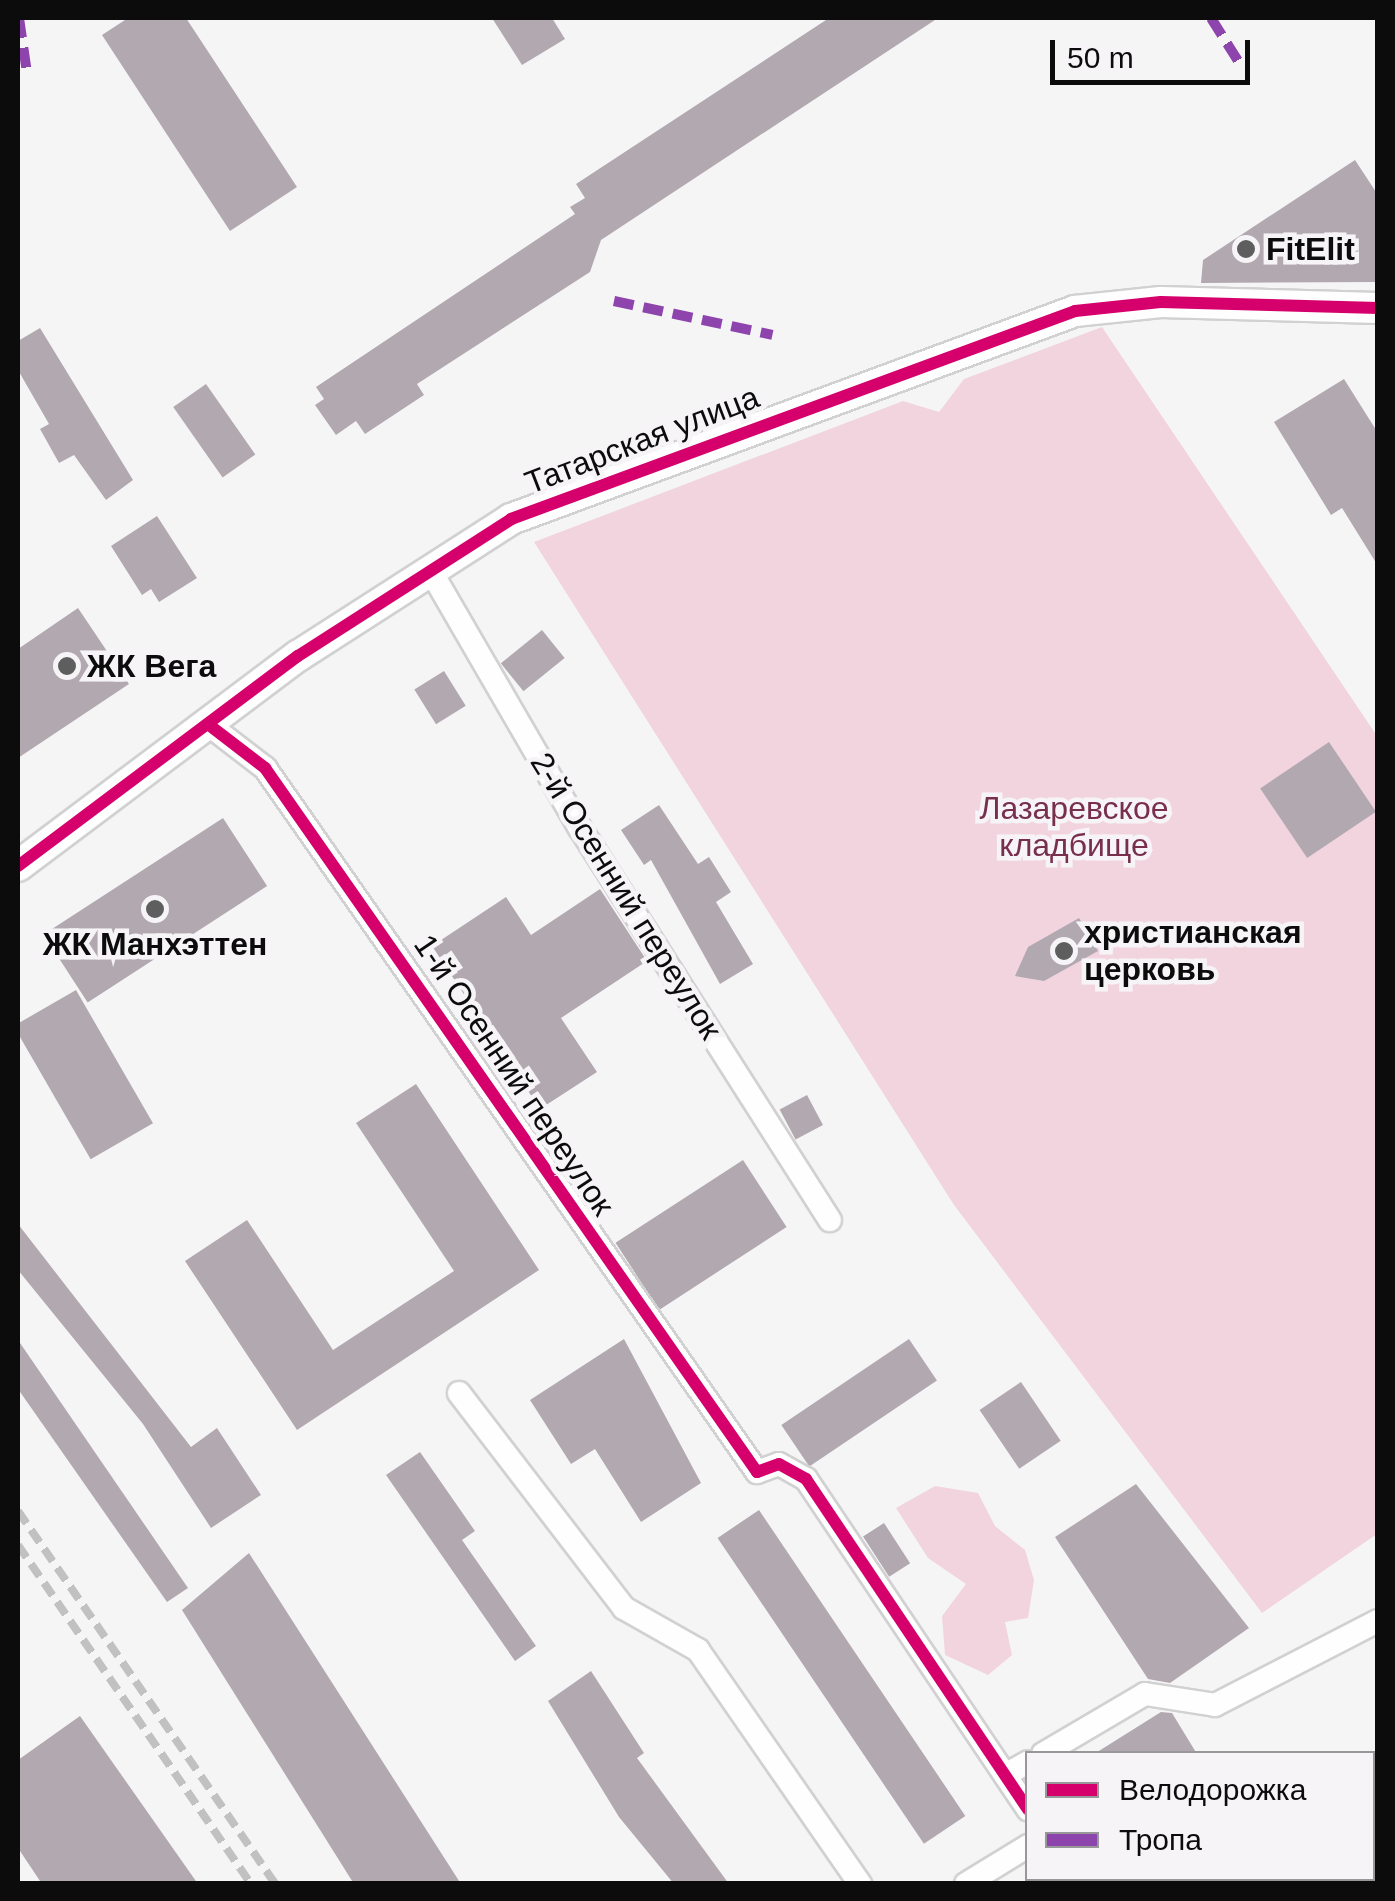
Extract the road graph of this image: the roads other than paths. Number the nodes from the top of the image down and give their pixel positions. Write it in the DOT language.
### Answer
graph roads {
  1 [pos="1378,308"];
  2 [pos="430,568"];
  3 [pos="209,725"];
  4 [pos="18,866"];
  5 [pos="830,1220"];
  6 [pos="460,1393"];
  7 [pos="1378,1622"];
  8 [pos="1047,1751"];
  9 [pos="1025,1764"];
  10 [pos="1005,1775"];
  11 [pos="1025,1805"];
  12 [pos="1025,1848"];
  13 [pos="860,1884"];
  14 [pos="966,1884"];
  1 -- 2 [label="street, Татарская улица"];
  2 -- 3 [label="street, Татарская улица"];
  2 -- 5 [label="street, 2-й Осенний переулок"];
  3 -- 4 [label="street, Татарская улица"];
  3 -- 10 [label="street, 1-й Осенний переулок"];
  6 -- 13 [label="street"];
  7 -- 8 [label="street"];
  9 -- 10 [label="street"];
  10 -- 11 [label="street"];
  12 -- 14 [label="street"];
}
